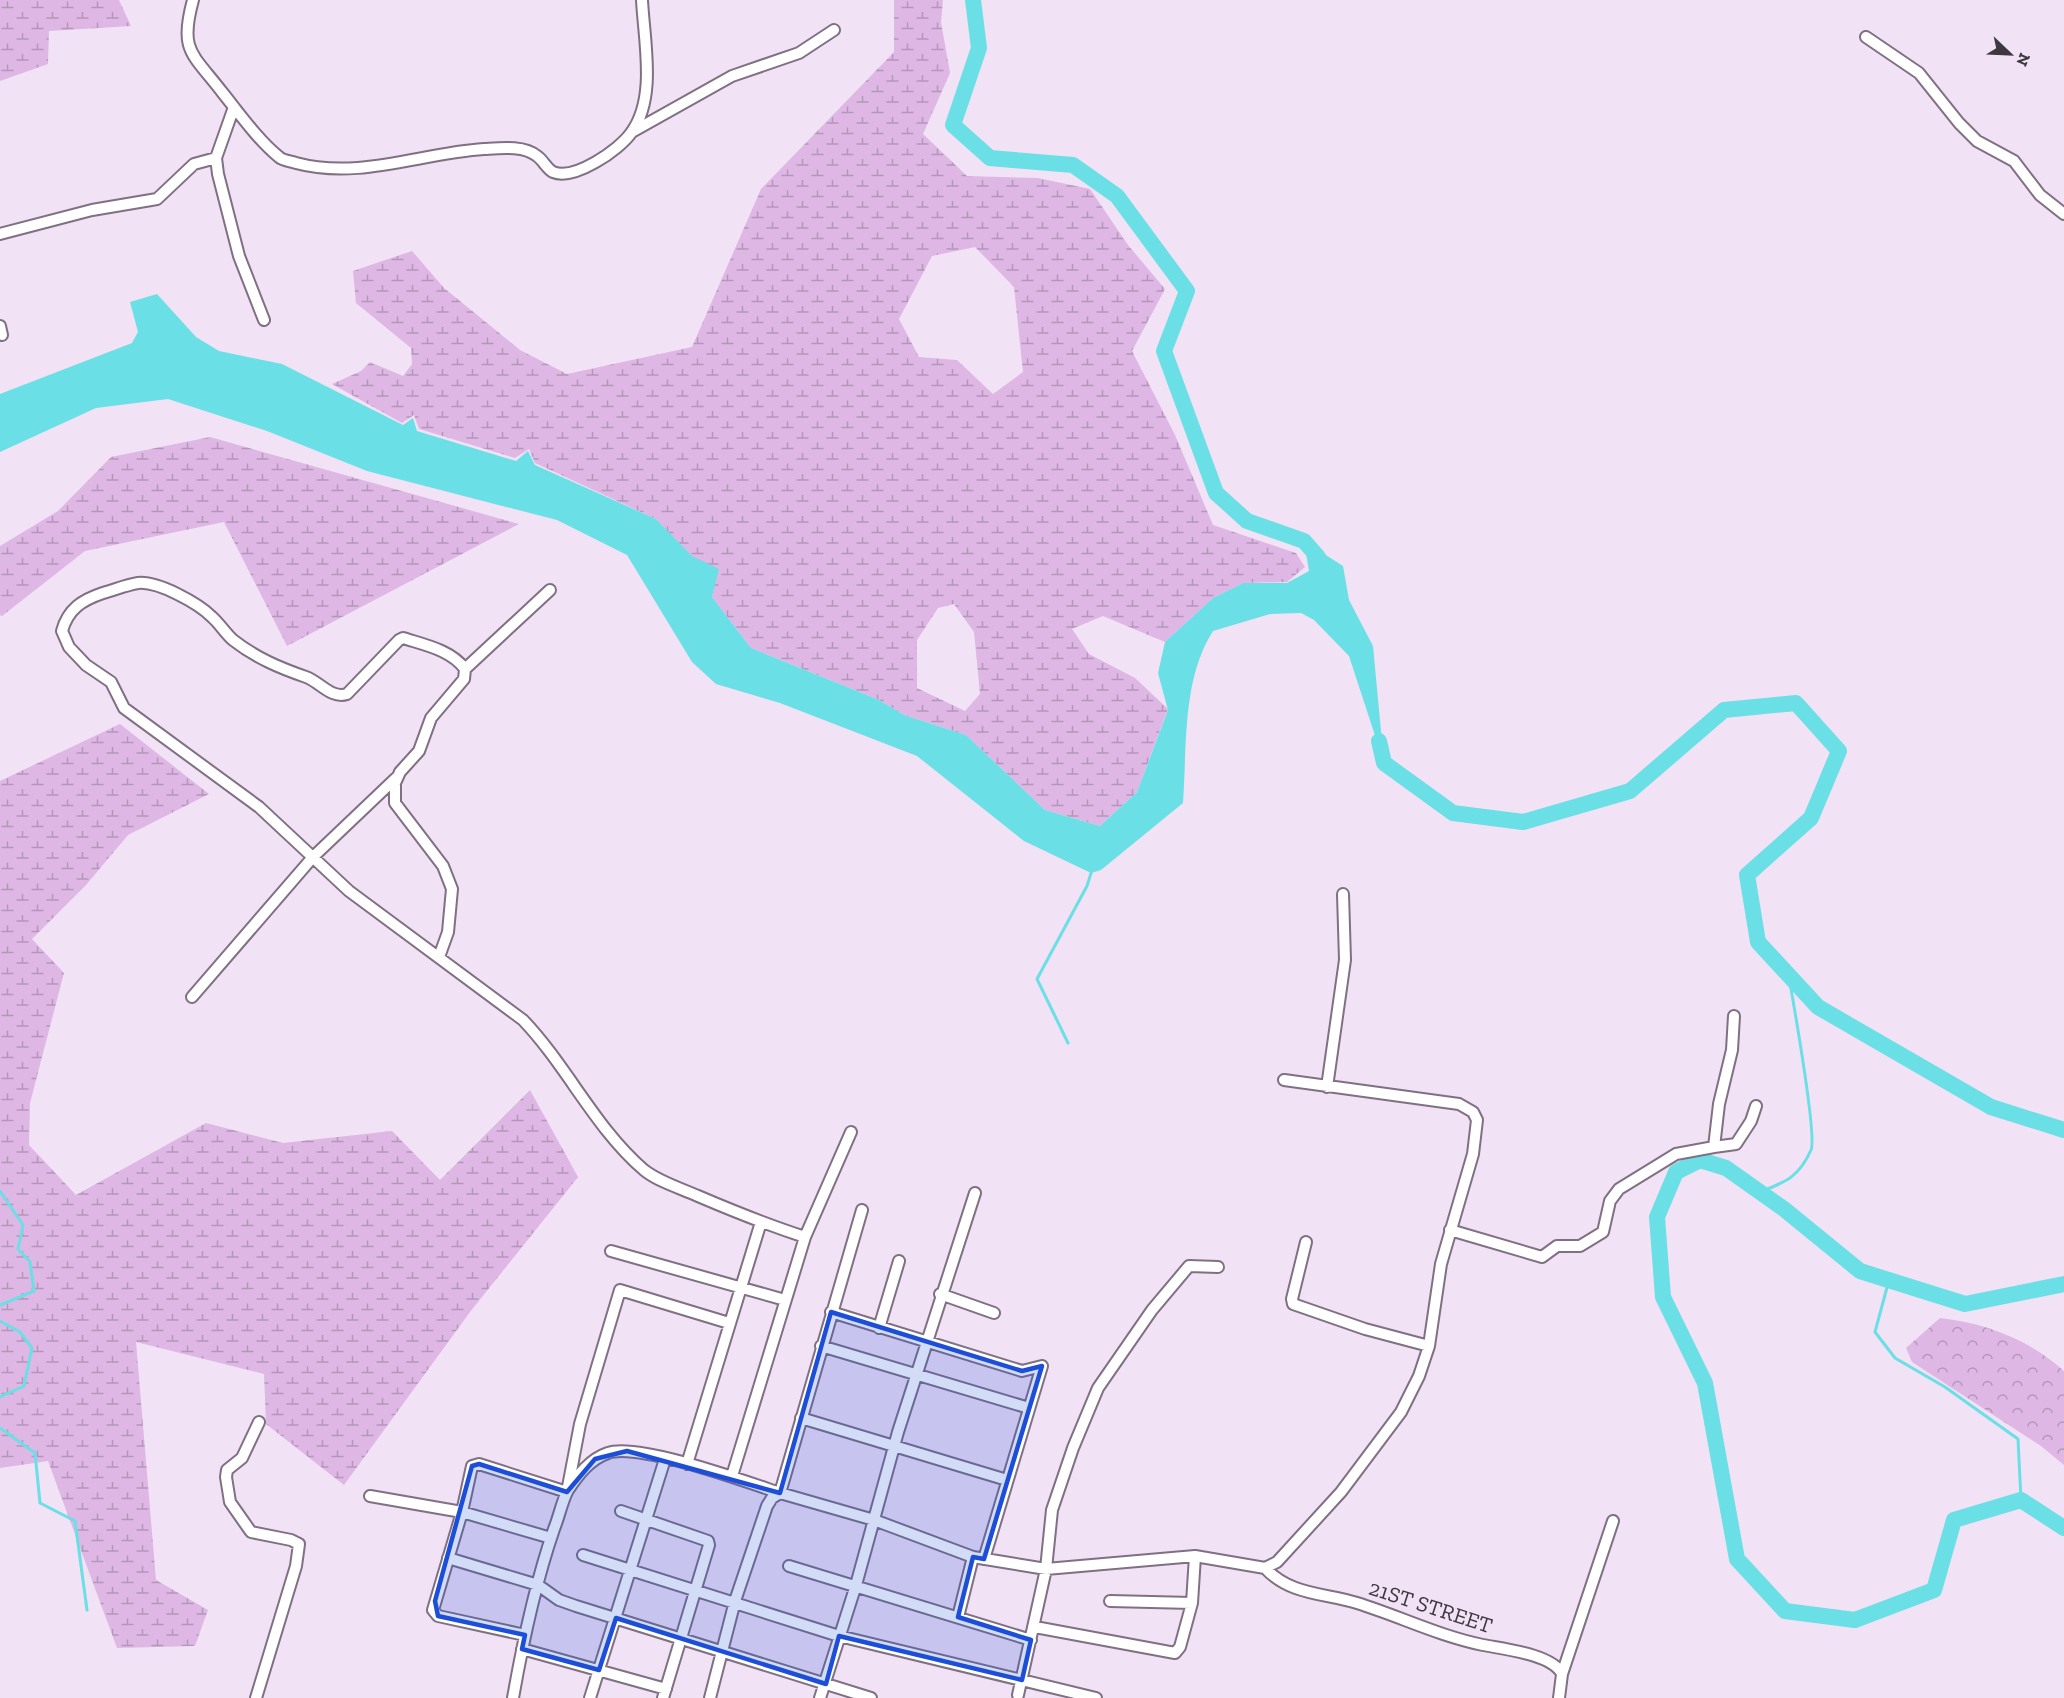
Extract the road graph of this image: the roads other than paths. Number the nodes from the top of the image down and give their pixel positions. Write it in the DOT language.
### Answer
graph roads {
  1 [pos="192,0"];
  2 [pos="642,0"];
  3 [pos="834,30"];
  4 [pos="1866,37"];
  5 [pos="234,107"];
  6 [pos="632,132"];
  7 [pos="216,158"];
  8 [pos="2064,214"];
  9 [pos="0,234"];
  10 [pos="264,320"];
  11 [pos="550,590"];
  12 [pos="465,669"];
  13 [pos="396,778"];
  14 [pos="313,856"];
  15 [pos="1343,894"];
  16 [pos="439,957"];
  17 [pos="192,997"];
  18 [pos="1734,1016"];
  19 [pos="1284,1080"];
  20 [pos="1327,1087"];
  21 [pos="1756,1106"];
  22 [pos="851,1132"];
  23 [pos="1714,1147"];
  24 [pos="975,1193"];
  25 [pos="862,1209"];
  26 [pos="761,1222"];
  27 [pos="1450,1230"];
  28 [pos="805,1237"];
  29 [pos="1306,1242"];
  30 [pos="611,1251"];
  31 [pos="899,1261"];
  32 [pos="1218,1267"];
  33 [pos="740,1287"];
  34 [pos="940,1294"];
  35 [pos="785,1300"];
  36 [pos="831,1312"];
  37 [pos="994,1313"];
  38 [pos="729,1323"];
  39 [pos="879,1328"];
  40 [pos="926,1341"];
  41 [pos="821,1346"];
  42 [pos="1429,1346"];
  43 [pos="916,1373"];
  44 [pos="1029,1408"];
  45 [pos="801,1418"];
  46 [pos="259,1422"];
  47 [pos="894,1446"];
  48 [pos="665,1459"];
  49 [pos="687,1464"];
  50 [pos="732,1476"];
  51 [pos="1006,1480"];
  52 [pos="567,1492"];
  53 [pos="780,1493"];
  54 [pos="370,1496"];
  55 [pos="621,1511"];
  56 [pos="462,1512"];
  57 [pos="874,1520"];
  58 [pos="645,1521"];
  59 [pos="1613,1521"];
  60 [pos="551,1538"];
  61 [pos="583,1554"];
  62 [pos="1195,1556"];
  63 [pos="448,1558"];
  64 [pos="979,1558"];
  65 [pos="789,1566"];
  66 [pos="1265,1568"];
  67 [pos="1046,1569"];
  68 [pos="630,1570"];
  69 [pos="538,1585"];
  70 [pos="856,1585"];
  71 [pos="696,1590"];
  72 [pos="735,1601"];
  73 [pos="1110,1601"];
  74 [pos="1192,1603"];
  75 [pos="958,1617"];
  76 [pos="615,1618"];
  77 [pos="1035,1627"];
  78 [pos="525,1635"];
  79 [pos="839,1636"];
  80 [pos="682,1638"];
  81 [pos="1031,1640"];
  82 [pos="522,1649"];
  83 [pos="723,1651"];
  84 [pos="599,1670"];
  85 [pos="1562,1674"];
  86 [pos="1022,1680"];
  87 [pos="826,1684"];
  88 [pos="665,1694"];
  89 [pos="1018,1695"];
  90 [pos="256,1698"];
  91 [pos="513,1698"];
  92 [pos="590,1698"];
  93 [pos="710,1698"];
  94 [pos="820,1698"];
  95 [pos="871,1698"];
  96 [pos="1096,1698"];
  97 [pos="1559,1698"];
  1 -- 5 [label="street"];
  2 -- 6 [label="street"];
  3 -- 6 [label="street"];
  4 -- 8 [label="street"];
  5 -- 6 [label="street"];
  5 -- 7 [label="street"];
  7 -- 9 [label="street"];
  7 -- 10 [label="street"];
  11 -- 12 [label="street"];
  12 -- 13 [label="street"];
  12 -- 14 [label="street"];
  13 -- 14 [label="street"];
  13 -- 16 [label="street"];
  14 -- 16 [label="street"];
  14 -- 17 [label="street"];
  15 -- 20 [label="street"];
  16 -- 26 [label="street"];
  18 -- 23 [label="street"];
  19 -- 20 [label="street"];
  20 -- 27 [label="street"];
  21 -- 23 [label="street"];
  22 -- 28 [label="street"];
  23 -- 27 [label="street"];
  24 -- 34 [label="street"];
  25 -- 36 [label="street"];
  26 -- 28 [label="street"];
  26 -- 33 [label="street"];
  27 -- 42 [label="street"];
  28 -- 35 [label="street"];
  29 -- 42 [label="street"];
  30 -- 33 [label="street"];
  31 -- 39 [label="street"];
  32 -- 67 [label="street"];
  33 -- 35 [label="street"];
  33 -- 38 [label="street"];
  34 -- 37 [label="street"];
  34 -- 40 [label="street"];
  35 -- 50 [label="street"];
  36 -- 39 [label="street"];
  36 -- 41 [label="street"];
  38 -- 49 [label="street"];
  38 -- 52 [label="street"];
  39 -- 40 [label="street"];
  40 -- 43 [label="street"];
  40 -- 44 [label="street"];
  41 -- 43 [label="street"];
  41 -- 45 [label="street"];
  42 -- 66 [label="street"];
  43 -- 44 [label="street"];
  43 -- 47 [label="street"];
  44 -- 51 [label="street"];
  45 -- 47 [label="street"];
  45 -- 53 [label="street"];
  46 -- 90 [label="street"];
  47 -- 51 [label="street"];
  47 -- 57 [label="street"];
  48 -- 49 [label="street"];
  48 -- 52 [label="street"];
  48 -- 58 [label="street"];
  49 -- 50 [label="street"];
  50 -- 53 [label="street"];
  51 -- 64 [label="street"];
  52 -- 56 [label="street"];
  52 -- 60 [label="street"];
  53 -- 57 [label="street"];
  53 -- 72 [label="street"];
  54 -- 56 [label="street"];
  55 -- 58 [label="street"];
  56 -- 60 [label="street"];
  56 -- 63 [label="street"];
  57 -- 64 [label="street"];
  57 -- 70 [label="street"];
  58 -- 68 [label="street"];
  58 -- 71 [label="street"];
  59 -- 85 [label="street"];
  60 -- 69 [label="street"];
  61 -- 68 [label="street"];
  62 -- 66 [label="street"];
  62 -- 67 [label="street"];
  62 -- 74 [label="street"];
  63 -- 69 [label="street"];
  63 -- 78 [label="street"];
  64 -- 67 [label="street"];
  64 -- 75 [label="street"];
  65 -- 70 [label="street"];
  66 -- 85 [label="street, 21ST STREET"];
  67 -- 77 [label="street"];
  68 -- 71 [label="street"];
  68 -- 76 [label="street"];
  69 -- 76 [label="street"];
  69 -- 78 [label="street"];
  70 -- 75 [label="street"];
  70 -- 79 [label="street"];
  71 -- 72 [label="street"];
  71 -- 80 [label="street"];
  72 -- 79 [label="street"];
  72 -- 83 [label="street"];
  73 -- 74 [label="street"];
  74 -- 77 [label="street"];
  75 -- 81 [label="street"];
  76 -- 80 [label="street"];
  76 -- 84 [label="street"];
  77 -- 81 [label="street"];
  78 -- 82 [label="street"];
  79 -- 86 [label="street"];
  79 -- 87 [label="street"];
  80 -- 83 [label="street"];
  80 -- 88 [label="street"];
  81 -- 86 [label="street"];
  82 -- 84 [label="street"];
  82 -- 91 [label="street"];
  83 -- 87 [label="street"];
  83 -- 93 [label="street"];
  84 -- 88 [label="street"];
  84 -- 92 [label="street"];
  85 -- 97 [label="street"];
  86 -- 89 [label="street"];
  86 -- 96 [label="street"];
  87 -- 94 [label="street"];
  87 -- 95 [label="street"];
}
